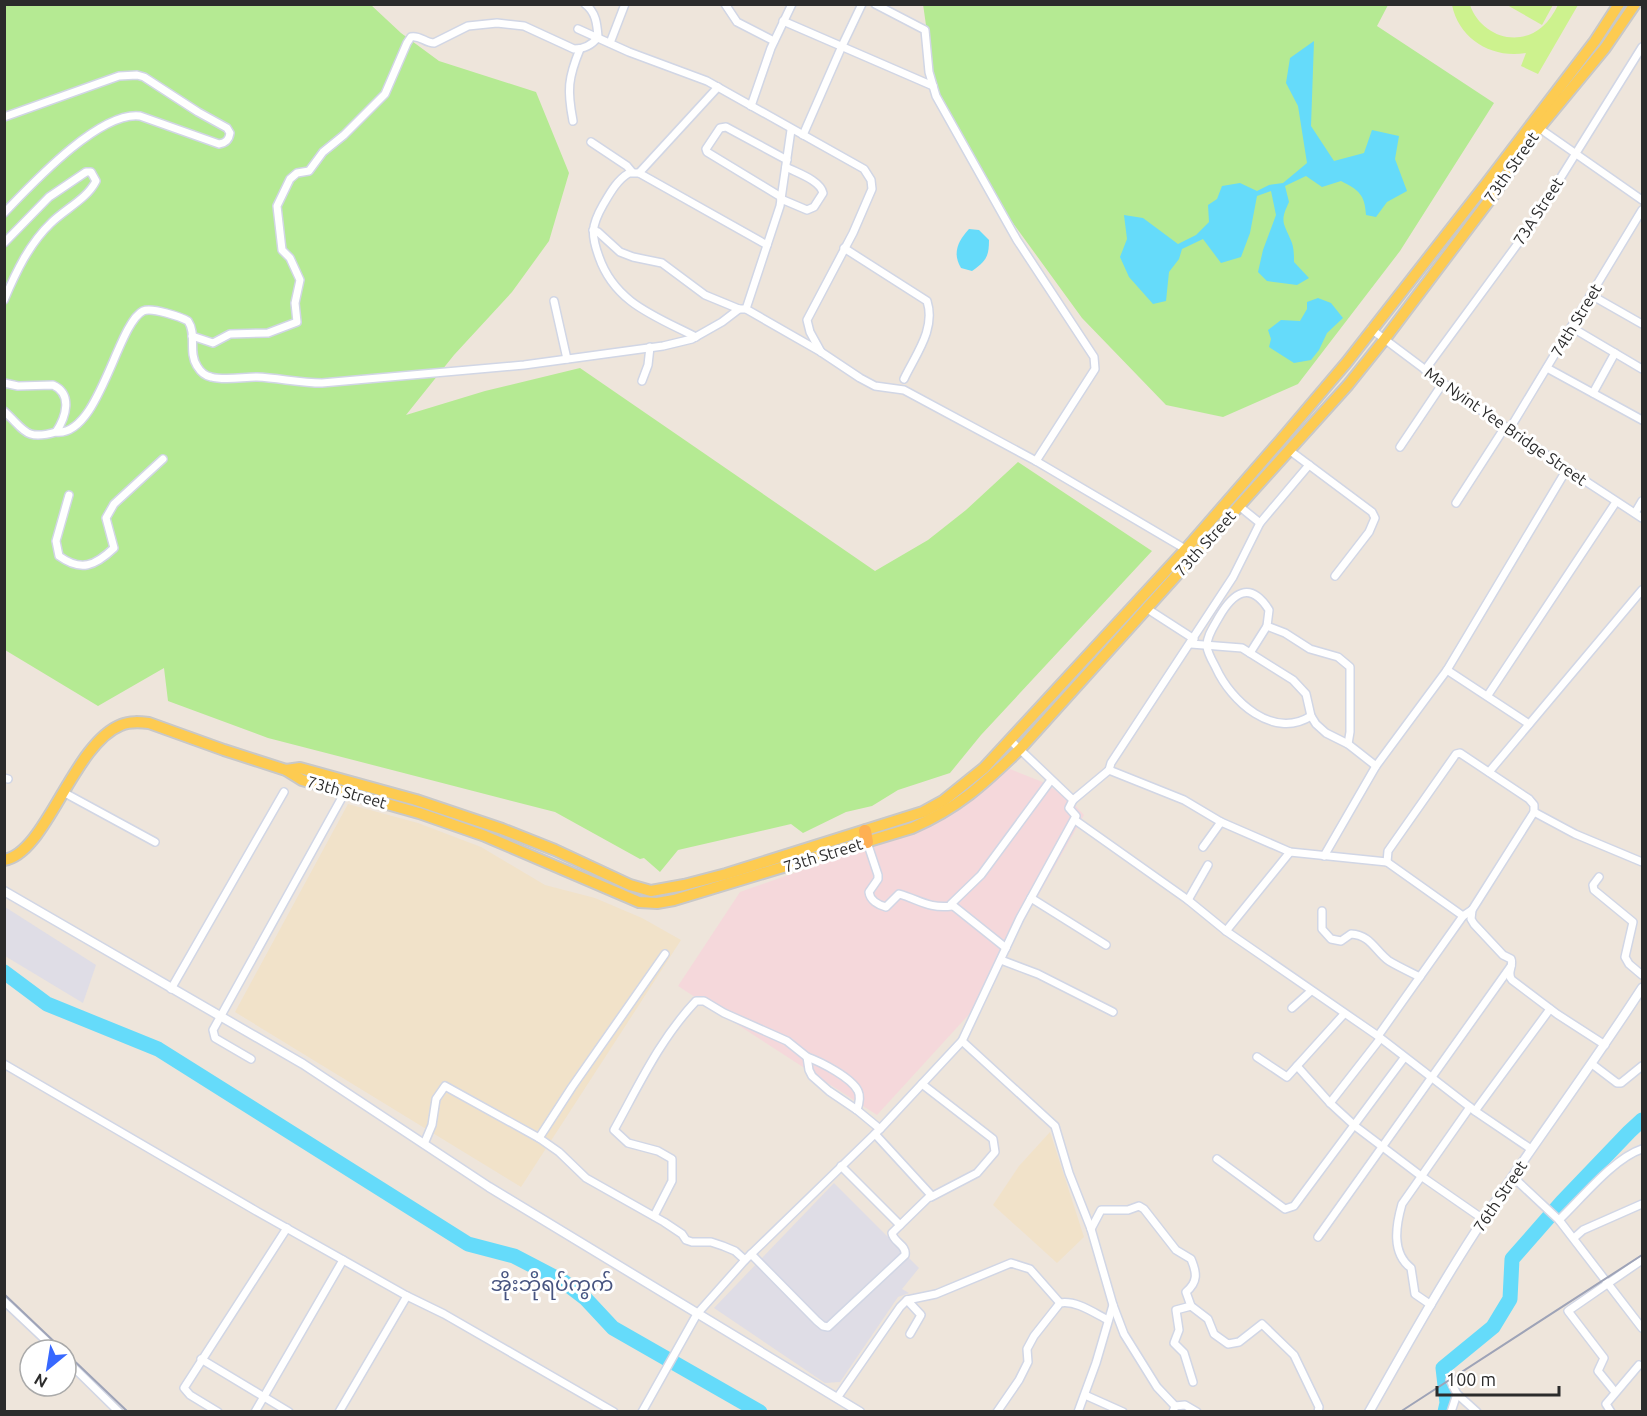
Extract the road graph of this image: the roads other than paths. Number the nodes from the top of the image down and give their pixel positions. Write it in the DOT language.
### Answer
graph roads {
  1 [pos="585,4"];
  2 [pos="625,4"];
  3 [pos="725,4"];
  4 [pos="792,4"];
  5 [pos="862,4"];
  6 [pos="875,4"];
  7 [pos="1619,4"];
  8 [pos="1635,4"];
  9 [pos="783,21"];
  10 [pos="578,29"];
  11 [pos="598,37"];
  12 [pos="774,41"];
  13 [pos="610,43"];
  14 [pos="842,46"];
  15 [pos="1642,47"];
  16 [pos="580,49"];
  17 [pos="933,86"];
  18 [pos="718,87"];
  19 [pos="751,106"];
  20 [pos="4,117"];
  21 [pos="573,121"];
  22 [pos="1539,128"];
  23 [pos="791,130"];
  24 [pos="803,135"];
  25 [pos="591,142"];
  26 [pos="1575,153"];
  27 [pos="787,164"];
  28 [pos="635,173"];
  29 [pos="781,198"];
  30 [pos="1642,200"];
  31 [pos="1642,210"];
  32 [pos="4,213"];
  33 [pos="593,230"];
  34 [pos="4,243"];
  35 [pos="767,245"];
  36 [pos="844,248"];
  37 [pos="1591,295"];
  38 [pos="4,300"];
  39 [pos="554,301"];
  40 [pos="743,309"];
  41 [pos="1641,321"];
  42 [pos="1571,327"];
  43 [pos="1371,329"];
  44 [pos="192,336"];
  45 [pos="696,337"];
  46 [pos="1384,340"];
  47 [pos="650,347"];
  48 [pos="821,352"];
  49 [pos="1615,353"];
  50 [pos="567,359"];
  51 [pos="1547,368"];
  52 [pos="1642,369"];
  53 [pos="1425,370"];
  54 [pos="904,379"];
  55 [pos="642,381"];
  56 [pos="4,383"];
  57 [pos="1443,383"];
  58 [pos="1593,393"];
  59 [pos="4,411"];
  60 [pos="1642,420"];
  61 [pos="1508,429"];
  62 [pos="56,432"];
  63 [pos="1400,447"];
  64 [pos="1289,450"];
  65 [pos="163,459"];
  66 [pos="1036,462"];
  67 [pos="1309,465"];
  68 [pos="1567,470"];
  69 [pos="69,495"];
  70 [pos="1642,501"];
  71 [pos="1616,502"];
  72 [pos="1456,503"];
  73 [pos="1239,506"];
  74 [pos="1635,513"];
  75 [pos="1642,518"];
  76 [pos="1260,523"];
  77 [pos="1190,552"];
  78 [pos="1335,576"];
  79 [pos="1642,590"];
  80 [pos="1146,608"];
  81 [pos="1267,626"];
  82 [pos="1192,642"];
  83 [pos="1207,645"];
  84 [pos="1250,653"];
  85 [pos="1447,670"];
  86 [pos="1488,695"];
  87 [pos="1311,716"];
  88 [pos="1529,724"];
  89 [pos="1010,741"];
  90 [pos="1348,744"];
  91 [pos="1020,749"];
  92 [pos="1376,766"];
  93 [pos="286,770"];
  94 [pos="1109,770"];
  95 [pos="1489,772"];
  96 [pos="1051,780"];
  97 [pos="63,792"];
  98 [pos="284,792"];
  99 [pos="345,792"];
  100 [pos="1073,800"];
  101 [pos="1534,812"];
  102 [pos="1076,820"];
  103 [pos="1221,822"];
  104 [pos="866,836"];
  105 [pos="155,842"];
  106 [pos="1203,847"];
  107 [pos="1290,852"];
  108 [pos="1324,856"];
  109 [pos="4,860"];
  110 [pos="1387,862"];
  111 [pos="1642,862"];
  112 [pos="1208,865"];
  113 [pos="1599,877"];
  114 [pos="4,891"];
  115 [pos="1031,898"];
  116 [pos="1188,900"];
  117 [pos="952,906"];
  118 [pos="1472,910"];
  119 [pos="1322,911"];
  120 [pos="1463,916"];
  121 [pos="1226,931"];
  122 [pos="1106,945"];
  123 [pos="1006,948"];
  124 [pos="666,954"];
  125 [pos="1001,960"];
  126 [pos="1511,966"];
  127 [pos="1642,975"];
  128 [pos="1420,977"];
  129 [pos="171,989"];
  130 [pos="1642,989"];
  131 [pos="1311,991"];
  132 [pos="1292,1008"];
  133 [pos="1550,1009"];
  134 [pos="1113,1012"];
  135 [pos="1344,1014"];
  136 [pos="220,1015"];
  137 [pos="1379,1038"];
  138 [pos="962,1041"];
  139 [pos="1605,1045"];
  140 [pos="807,1057"];
  141 [pos="1257,1057"];
  142 [pos="1404,1058"];
  143 [pos="252,1059"];
  144 [pos="4,1064"];
  145 [pos="1592,1064"];
  146 [pos="1297,1066"];
  147 [pos="1642,1066"];
  148 [pos="1430,1078"];
  149 [pos="922,1084"];
  150 [pos="1330,1103"];
  151 [pos="1473,1109"];
  152 [pos="857,1110"];
  153 [pos="1355,1126"];
  154 [pos="877,1131"];
  155 [pos="540,1138"];
  156 [pos="424,1144"];
  157 [pos="1383,1147"];
  158 [pos="1531,1149"];
  159 [pos="1642,1149"];
  160 [pos="1217,1159"];
  161 [pos="841,1166"];
  162 [pos="1421,1176"];
  163 [pos="1513,1177"];
  164 [pos="931,1197"];
  165 [pos="1642,1204"];
  166 [pos="654,1216"];
  167 [pos="1557,1217"];
  168 [pos="1483,1219"];
  169 [pos="900,1225"];
  170 [pos="287,1228"];
  171 [pos="1091,1229"];
  172 [pos="1318,1237"];
  173 [pos="1574,1238"];
  174 [pos="751,1254"];
  175 [pos="343,1260"];
  176 [pos="745,1260"];
  177 [pos="1642,1260"];
  178 [pos="1607,1284"];
  179 [pos="407,1296"];
  180 [pos="907,1300"];
  181 [pos="4,1301"];
  182 [pos="1060,1303"];
  183 [pos="1113,1305"];
  184 [pos="1431,1305"];
  185 [pos="1191,1306"];
  186 [pos="697,1314"];
  187 [pos="1108,1320"];
  188 [pos="1642,1328"];
  189 [pos="909,1334"];
  190 [pos="43,1338"];
  191 [pos="201,1359"];
  192 [pos="1641,1366"];
  193 [pos="78,1372"];
  194 [pos="1450,1380"];
  195 [pos="1193,1382"];
  196 [pos="1615,1392"];
  197 [pos="1457,1394"];
  198 [pos="1085,1395"];
  199 [pos="264,1397"];
  200 [pos="837,1398"];
  201 [pos="1174,1409"];
  202 [pos="1606,1410"];
  203 [pos="119,1412"];
  204 [pos="218,1412"];
  205 [pos="255,1412"];
  206 [pos="289,1412"];
  207 [pos="339,1412"];
  208 [pos="614,1412"];
  209 [pos="642,1412"];
  210 [pos="860,1412"];
  211 [pos="997,1412"];
  212 [pos="1078,1412"];
  213 [pos="1123,1412"];
  214 [pos="1197,1412"];
  215 [pos="1318,1412"];
  216 [pos="1369,1412"];
  217 [pos="1451,1412"];
  218 [pos="1478,1412"];
  1 -- 11 [label="street"];
  2 -- 13 [label="street"];
  3 -- 12 [label="street"];
  4 -- 9 [label="street"];
  5 -- 14 [label="street"];
  6 -- 17 [label="street"];
  7 -- 43 [label="main road, 73th Street"];
  8 -- 22 [label="main road, 73th Street"];
  9 -- 12 [label="street"];
  9 -- 14 [label="street"];
  10 -- 11 [label="street"];
  11 -- 13 [label="street"];
  11 -- 16 [label="street"];
  12 -- 19 [label="street"];
  13 -- 18 [label="street"];
  14 -- 17 [label="street"];
  14 -- 24 [label="street"];
  15 -- 26 [label="street, 73A Street"];
  16 -- 21 [label="street"];
  16 -- 44 [label="street"];
  17 -- 66 [label="street"];
  18 -- 19 [label="street"];
  18 -- 28 [label="street"];
  19 -- 23 [label="street"];
  20 -- 32 [label="street"];
  22 -- 26 [label="street"];
  22 -- 46 [label="main road, 73th Street"];
  23 -- 24 [label="street"];
  23 -- 27 [label="street"];
  24 -- 36 [label="street"];
  25 -- 28 [label="street"];
  26 -- 30 [label="street"];
  26 -- 53 [label="street, 73A Street"];
  27 -- 29 [label="street"];
  27 -- 29 [label="street"];
  27 -- 29 [label="street"];
  28 -- 33 [label="street"];
  28 -- 35 [label="street"];
  29 -- 35 [label="street"];
  31 -- 37 [label="street, 74th Street"];
  33 -- 40 [label="street"];
  33 -- 45 [label="street"];
  34 -- 38 [label="street"];
  35 -- 40 [label="street"];
  36 -- 48 [label="street"];
  36 -- 54 [label="street"];
  37 -- 41 [label="street"];
  37 -- 42 [label="street, 74th Street"];
  39 -- 50 [label="street"];
  40 -- 45 [label="street"];
  40 -- 48 [label="street"];
  42 -- 49 [label="street"];
  42 -- 51 [label="street, 74th Street"];
  43 -- 46 [label="street, Ma Nyint Yee Bridge Street"];
  43 -- 77 [label="main road, 73th Street"];
  44 -- 50 [label="street"];
  44 -- 62 [label="street"];
  45 -- 47 [label="street"];
  46 -- 53 [label="street, Ma Nyint Yee Bridge Street"];
  46 -- 64 [label="main road, 73th Street"];
  47 -- 50 [label="street"];
  47 -- 55 [label="street"];
  48 -- 66 [label="street"];
  49 -- 52 [label="street"];
  49 -- 58 [label="street"];
  51 -- 58 [label="street"];
  51 -- 61 [label="street, 74th Street"];
  53 -- 57 [label="street, Ma Nyint Yee Bridge Street"];
  56 -- 62 [label="street"];
  57 -- 61 [label="street, Ma Nyint Yee Bridge Street"];
  57 -- 63 [label="street"];
  58 -- 60 [label="street"];
  59 -- 62 [label="street"];
  61 -- 68 [label="street, Ma Nyint Yee Bridge Street"];
  61 -- 72 [label="street, 74th Street"];
  64 -- 67 [label="street"];
  64 -- 73 [label="main road, 73th Street"];
  65 -- 69 [label="street"];
  66 -- 77 [label="street"];
  67 -- 76 [label="street"];
  67 -- 78 [label="street"];
  68 -- 71 [label="street, Ma Nyint Yee Bridge Street"];
  68 -- 85 [label="street"];
  70 -- 74 [label="street"];
  71 -- 74 [label="street, Ma Nyint Yee Bridge Street"];
  71 -- 86 [label="street"];
  73 -- 76 [label="street"];
  73 -- 77 [label="main road, 73th Street"];
  74 -- 75 [label="street, Ma Nyint Yee Bridge Street"];
  76 -- 82 [label="street"];
  77 -- 80 [label="main road, 73th Street"];
  77 -- 89 [label="main road, 73th Street"];
  79 -- 88 [label="street"];
  80 -- 82 [label="street"];
  80 -- 91 [label="main road, 73th Street"];
  81 -- 83 [label="street"];
  81 -- 84 [label="street"];
  81 -- 90 [label="street"];
  82 -- 83 [label="street"];
  82 -- 94 [label="street"];
  83 -- 84 [label="street"];
  83 -- 87 [label="street"];
  84 -- 87 [label="street"];
  85 -- 86 [label="street"];
  85 -- 92 [label="street"];
  86 -- 88 [label="street"];
  87 -- 90 [label="street"];
  88 -- 95 [label="street"];
  89 -- 91 [label="street"];
  89 -- 104 [label="main road, 73th Street"];
  90 -- 92 [label="street"];
  91 -- 96 [label="street"];
  91 -- 104 [label="main road, 73th Street"];
  92 -- 108 [label="street"];
  93 -- 97 [label="main road"];
  93 -- 99 [label="main road, 73th Street"];
  93 -- 104 [label="main road, 73th Street"];
  94 -- 100 [label="street"];
  94 -- 103 [label="street"];
  95 -- 101 [label="street"];
  95 -- 110 [label="street"];
  96 -- 100 [label="street"];
  96 -- 117 [label="street"];
  97 -- 105 [label="street"];
  97 -- 109 [label="main road"];
  98 -- 129 [label="street"];
  99 -- 104 [label="main road, 73th Street"];
  99 -- 136 [label="street"];
  100 -- 102 [label="street"];
  101 -- 111 [label="street"];
  101 -- 118 [label="street"];
  102 -- 115 [label="street"];
  102 -- 116 [label="street"];
  103 -- 106 [label="street"];
  103 -- 107 [label="street"];
  104 -- 117 [label="street"];
  107 -- 108 [label="street"];
  107 -- 121 [label="street"];
  108 -- 110 [label="street"];
  110 -- 120 [label="street"];
  112 -- 116 [label="street"];
  113 -- 127 [label="street"];
  114 -- 129 [label="street"];
  115 -- 122 [label="street"];
  115 -- 123 [label="street"];
  116 -- 121 [label="street"];
  117 -- 123 [label="street"];
  118 -- 120 [label="street"];
  118 -- 126 [label="street"];
  119 -- 128 [label="street"];
  120 -- 128 [label="street"];
  121 -- 131 [label="street"];
  123 -- 125 [label="street"];
  124 -- 155 [label="street"];
  125 -- 134 [label="street"];
  125 -- 138 [label="street"];
  126 -- 133 [label="street"];
  126 -- 148 [label="street"];
  128 -- 137 [label="street"];
  129 -- 136 [label="street"];
  130 -- 139 [label="street, 76th Street"];
  131 -- 132 [label="street"];
  131 -- 135 [label="street"];
  133 -- 139 [label="street"];
  133 -- 151 [label="street"];
  135 -- 137 [label="street"];
  135 -- 146 [label="street"];
  136 -- 143 [label="street"];
  136 -- 156 [label="street"];
  137 -- 142 [label="street"];
  137 -- 150 [label="street"];
  138 -- 149 [label="street"];
  138 -- 171 [label="street"];
  139 -- 145 [label="street, 76th Street"];
  140 -- 152 [label="street"];
  140 -- 152 [label="street"];
  140 -- 166 [label="street"];
  141 -- 146 [label="street"];
  142 -- 148 [label="street"];
  142 -- 153 [label="street"];
  144 -- 170 [label="street"];
  145 -- 147 [label="street"];
  145 -- 158 [label="street, 76th Street"];
  146 -- 150 [label="street"];
  148 -- 151 [label="street"];
  148 -- 157 [label="street"];
  149 -- 154 [label="street"];
  149 -- 164 [label="street"];
  150 -- 153 [label="street"];
  151 -- 158 [label="street"];
  151 -- 162 [label="street"];
  152 -- 154 [label="street"];
  153 -- 157 [label="street"];
  153 -- 160 [label="street"];
  154 -- 161 [label="street"];
  154 -- 164 [label="street"];
  155 -- 156 [label="street"];
  155 -- 166 [label="street"];
  156 -- 186 [label="street"];
  157 -- 162 [label="street"];
  157 -- 172 [label="street"];
  158 -- 163 [label="street, 76th Street"];
  159 -- 167 [label="street"];
  161 -- 169 [label="street"];
  161 -- 174 [label="street"];
  162 -- 168 [label="street"];
  162 -- 184 [label="street"];
  163 -- 167 [label="street"];
  163 -- 168 [label="street, 76th Street"];
  164 -- 169 [label="street"];
  165 -- 173 [label="street"];
  166 -- 176 [label="street"];
  167 -- 173 [label="street"];
  168 -- 184 [label="street, 76th Street"];
  169 -- 174 [label="street"];
  170 -- 175 [label="street"];
  170 -- 191 [label="street"];
  171 -- 183 [label="street"];
  171 -- 185 [label="street"];
  173 -- 178 [label="street"];
  174 -- 176 [label="street"];
  175 -- 179 [label="street"];
  175 -- 199 [label="street"];
  176 -- 186 [label="street"];
  177 -- 178 [label="street"];
  178 -- 188 [label="street"];
  178 -- 196 [label="street"];
  179 -- 207 [label="street"];
  179 -- 208 [label="street"];
  180 -- 182 [label="street"];
  180 -- 189 [label="street"];
  180 -- 200 [label="street"];
  181 -- 190 [label="street"];
  182 -- 187 [label="street"];
  182 -- 211 [label="street"];
  183 -- 187 [label="street"];
  183 -- 201 [label="street"];
  184 -- 216 [label="street, 76th Street"];
  185 -- 195 [label="street"];
  185 -- 215 [label="street"];
  186 -- 200 [label="street"];
  186 -- 209 [label="street"];
  187 -- 198 [label="street"];
  191 -- 199 [label="street"];
  191 -- 204 [label="street"];
  192 -- 196 [label="street"];
  193 -- 203 [label="street"];
  194 -- 197 [label="street"];
  196 -- 202 [label="street"];
  197 -- 217 [label="street"];
  197 -- 218 [label="street"];
  198 -- 212 [label="street"];
  198 -- 213 [label="street"];
  199 -- 205 [label="street"];
  199 -- 206 [label="street"];
  200 -- 210 [label="street"];
  201 -- 214 [label="street"];
}
